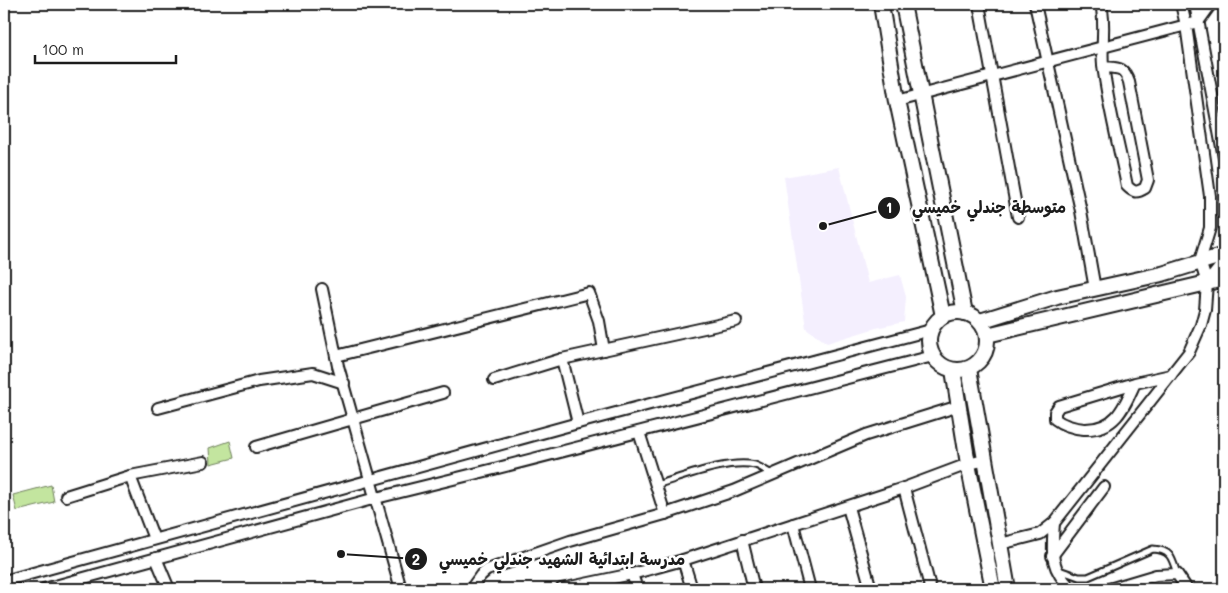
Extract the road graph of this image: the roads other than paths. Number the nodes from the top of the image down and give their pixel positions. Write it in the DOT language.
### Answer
graph roads {
  1 [pos="881,4"];
  2 [pos="903,4"];
  3 [pos="979,4"];
  4 [pos="1035,4"];
  5 [pos="1101,4"];
  6 [pos="1181,4"];
  7 [pos="1195,4"];
  8 [pos="1211,4"];
  9 [pos="1198,22"];
  10 [pos="1186,25"];
  11 [pos="1102,47"];
  12 [pos="1048,61"];
  13 [pos="1104,67"];
  14 [pos="991,76"];
  15 [pos="921,95"];
  16 [pos="897,101"];
  17 [pos="1224,158"];
  18 [pos="1018,217"];
  19 [pos="1224,256"];
  20 [pos="1200,261"];
  21 [pos="1224,279"];
  22 [pos="1207,284"];
  23 [pos="322,289"];
  24 [pos="1095,289"];
  25 [pos="966,313"];
  26 [pos="943,316"];
  27 [pos="736,321"];
  28 [pos="980,321"];
  29 [pos="931,330"];
  30 [pos="987,336"];
  31 [pos="604,350"];
  32 [pos="336,356"];
  33 [pos="933,356"];
  34 [pos="562,359"];
  35 [pos="969,369"];
  36 [pos="953,370"];
  37 [pos="1171,375"];
  38 [pos="494,380"];
  39 [pos="344,383"];
  40 [pos="1135,383"];
  41 [pos="443,392"];
  42 [pos="959,406"];
  43 [pos="158,408"];
  44 [pos="354,417"];
  45 [pos="578,423"];
  46 [pos="639,432"];
  47 [pos="256,447"];
  48 [pos="986,460"];
  49 [pos="203,462"];
  50 [pos="968,464"];
  51 [pos="772,474"];
  52 [pos="130,476"];
  53 [pos="371,481"];
  54 [pos="656,485"];
  55 [pos="1104,487"];
  56 [pos="904,488"];
  57 [pos="66,496"];
  58 [pos="376,498"];
  59 [pos="848,506"];
  60 [pos="665,514"];
  61 [pos="794,524"];
  62 [pos="1054,524"];
  63 [pos="154,539"];
  64 [pos="742,540"];
  65 [pos="1000,544"];
  66 [pos="1052,556"];
  67 [pos="156,558"];
  68 [pos="682,560"];
  69 [pos="1056,569"];
  70 [pos="632,574"];
  71 [pos="1177,574"];
  72 [pos="4,580"];
  73 [pos="568,588"];
  74 [pos="44,589"];
  75 [pos="169,589"];
  76 [pos="401,589"];
  77 [pos="471,589"];
  78 [pos="637,589"];
  79 [pos="692,589"];
  80 [pos="754,589"];
  81 [pos="810,589"];
  82 [pos="871,589"];
  83 [pos="928,589"];
  84 [pos="993,589"];
  85 [pos="1008,589"];
  86 [pos="1072,589"];
  87 [pos="1109,589"];
  88 [pos="1187,589"];
  1 -- 16 [label="street"];
  2 -- 15 [label="street"];
  3 -- 14 [label="street"];
  4 -- 12 [label="street"];
  5 -- 11 [label="street"];
  6 -- 10 [label="street"];
  7 -- 9 [label="street"];
  8 -- 9 [label="street"];
  9 -- 10 [label="street"];
  9 -- 17 [label="street"];
  10 -- 11 [label="street"];
  10 -- 20 [label="street"];
  11 -- 12 [label="street"];
  11 -- 13 [label="street"];
  12 -- 14 [label="street"];
  12 -- 24 [label="street"];
  13 -- 13 [label="street"];
  14 -- 15 [label="street"];
  14 -- 18 [label="street"];
  15 -- 16 [label="street"];
  15 -- 25 [label="street"];
  16 -- 26 [label="street"];
  19 -- 20 [label="street"];
  19 -- 22 [label="street"];
  20 -- 22 [label="street"];
  20 -- 24 [label="street"];
  21 -- 22 [label="street"];
  22 -- 30 [label="street"];
  22 -- 37 [label="street"];
  23 -- 32 [label="street"];
  24 -- 28 [label="street"];
  25 -- 26 [label="street"];
  25 -- 28 [label="street"];
  26 -- 29 [label="street"];
  27 -- 31 [label="street"];
  28 -- 30 [label="street"];
  29 -- 33 [label="street"];
  29 -- 45 [label="street"];
  30 -- 35 [label="street"];
  31 -- 32 [label="street"];
  31 -- 34 [label="street"];
  32 -- 39 [label="street"];
  33 -- 36 [label="street"];
  33 -- 46 [label="street"];
  34 -- 38 [label="street"];
  34 -- 45 [label="street"];
  35 -- 36 [label="street"];
  35 -- 48 [label="street"];
  36 -- 42 [label="street"];
  37 -- 40 [label="street"];
  37 -- 62 [label="street"];
  39 -- 43 [label="street"];
  39 -- 44 [label="street"];
  40 -- 40 [label="street"];
  41 -- 44 [label="street"];
  42 -- 50 [label="street"];
  42 -- 51 [label="street"];
  44 -- 47 [label="street"];
  44 -- 53 [label="street"];
  45 -- 53 [label="street"];
  46 -- 54 [label="street"];
  46 -- 58 [label="street"];
  48 -- 50 [label="street"];
  48 -- 65 [label="street"];
  49 -- 52 [label="street"];
  50 -- 56 [label="street"];
  50 -- 84 [label="street"];
  51 -- 54 [label="lane"];
  51 -- 60 [label="street"];
  52 -- 57 [label="street"];
  52 -- 63 [label="street"];
  53 -- 58 [label="street"];
  53 -- 63 [label="street"];
  54 -- 60 [label="street"];
  55 -- 66 [label="street"];
  56 -- 59 [label="street"];
  56 -- 83 [label="street"];
  58 -- 67 [label="street"];
  58 -- 76 [label="street"];
  59 -- 61 [label="street"];
  59 -- 82 [label="street"];
  60 -- 77 [label="street"];
  61 -- 64 [label="street"];
  61 -- 81 [label="street"];
  62 -- 65 [label="street"];
  62 -- 66 [label="street"];
  63 -- 72 [label="street"];
  64 -- 68 [label="street"];
  64 -- 80 [label="street"];
  65 -- 85 [label="street"];
  66 -- 69 [label="street"];
  67 -- 74 [label="street"];
  67 -- 75 [label="street"];
  68 -- 70 [label="street"];
  68 -- 79 [label="street"];
  69 -- 71 [label="lane"];
  69 -- 86 [label="street"];
  70 -- 73 [label="street"];
  70 -- 78 [label="street"];
  71 -- 87 [label="street"];
  71 -- 88 [label="street"];
}
